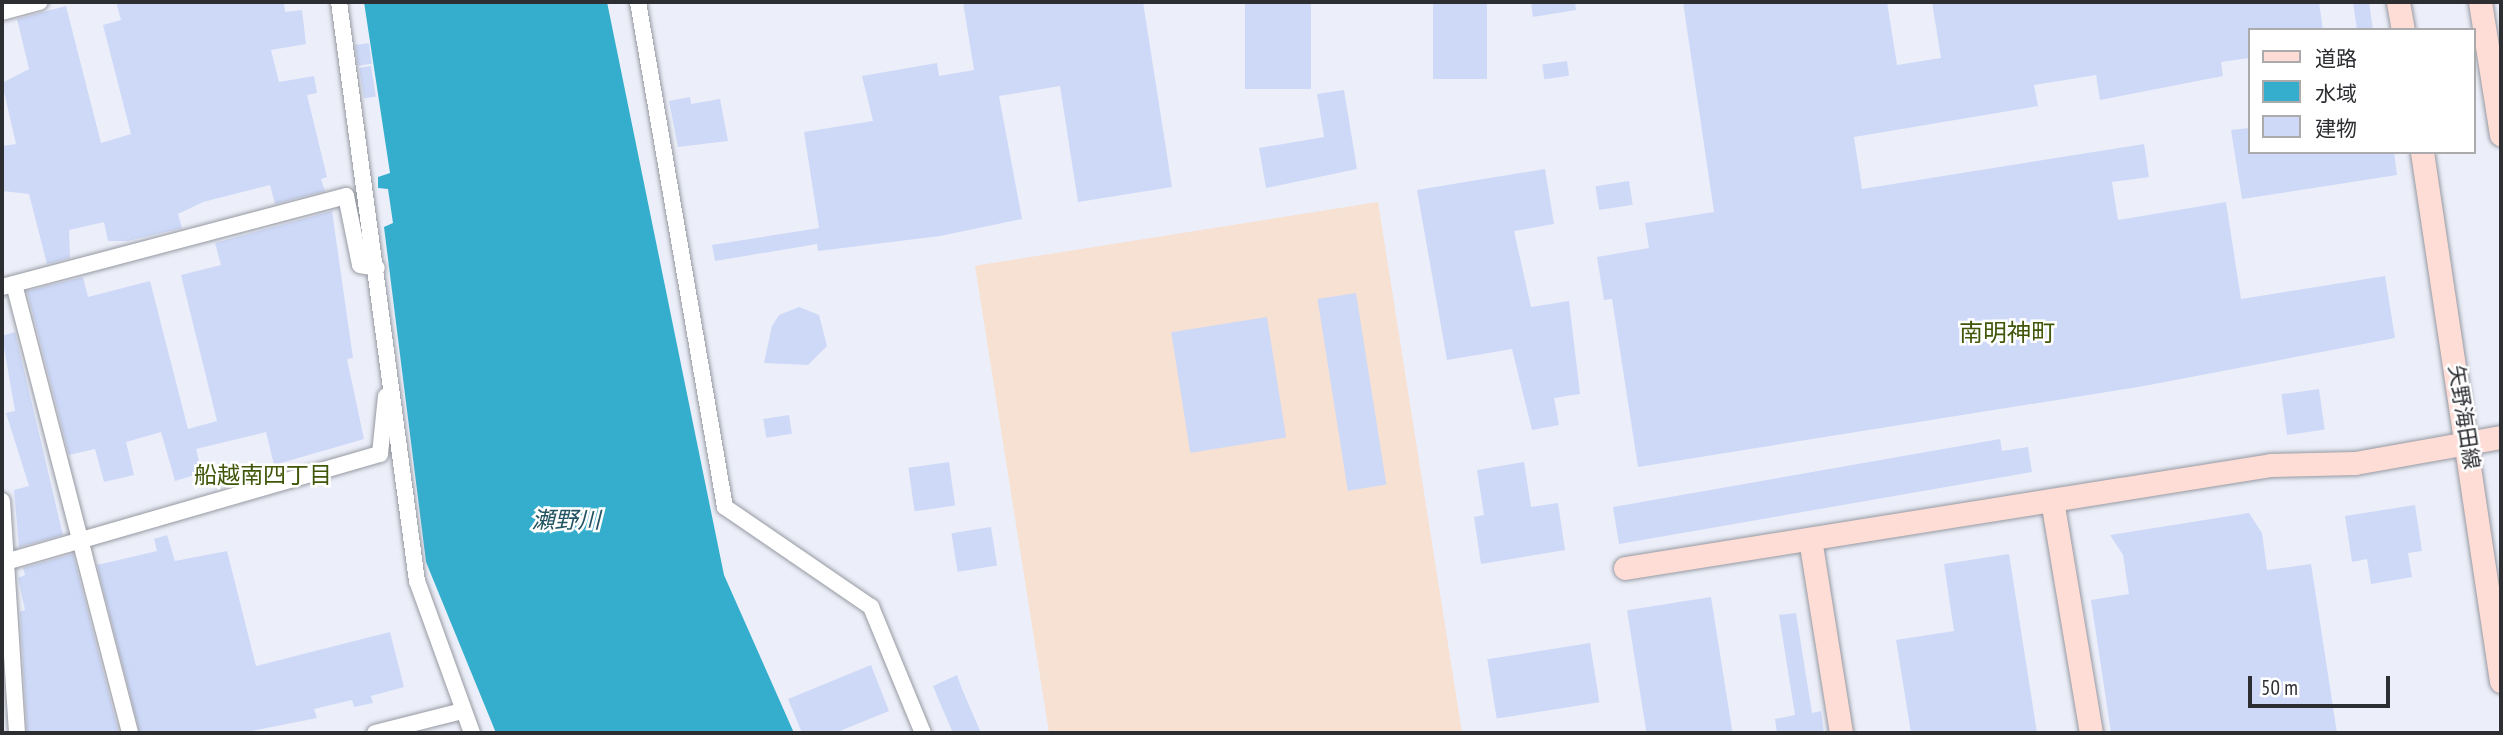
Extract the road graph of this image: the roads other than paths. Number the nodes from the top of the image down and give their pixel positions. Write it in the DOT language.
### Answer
graph roads {
  1 [pos="40,2"];
  2 [pos="339,2"];
  3 [pos="638,2"];
  4 [pos="2398,2"];
  5 [pos="2480,2"];
  6 [pos="2,12"];
  7 [pos="2403,28"];
  8 [pos="2501,134"];
  9 [pos="2422,154"];
  10 [pos="377,268"];
  11 [pos="8,285"];
  12 [pos="388,366"];
  13 [pos="2501,437"];
  14 [pos="2468,442"];
  15 [pos="2052,500"];
  16 [pos="2,501"];
  17 [pos="1810,538"];
  18 [pos="81,540"];
  19 [pos="4,562"];
  20 [pos="1625,568"];
  21 [pos="2501,681"];
  22 [pos="462,711"];
  23 [pos="17,733"];
  24 [pos="130,733"];
  25 [pos="375,733"];
  26 [pos="472,733"];
  27 [pos="923,733"];
  28 [pos="1841,733"];
  29 [pos="2091,733"];
  1 -- 6 [label="street"];
  2 -- 10 [label="street"];
  3 -- 27 [label="street"];
  4 -- 7 [label="street"];
  5 -- 8 [label="street"];
  9 -- 14 [label="street, 矢野海田線"];
  10 -- 11 [label="street"];
  10 -- 12 [label="street"];
  11 -- 18 [label="street"];
  12 -- 18 [label="street"];
  12 -- 22 [label="street"];
  13 -- 14 [label="street"];
  14 -- 15 [label="street"];
  14 -- 21 [label="street, 矢野海田線"];
  15 -- 17 [label="street"];
  15 -- 29 [label="street"];
  16 -- 19 [label="street"];
  17 -- 20 [label="street"];
  17 -- 28 [label="street"];
  18 -- 19 [label="street"];
  18 -- 24 [label="street"];
  19 -- 23 [label="street"];
  22 -- 25 [label="street"];
  22 -- 26 [label="street"];
}
